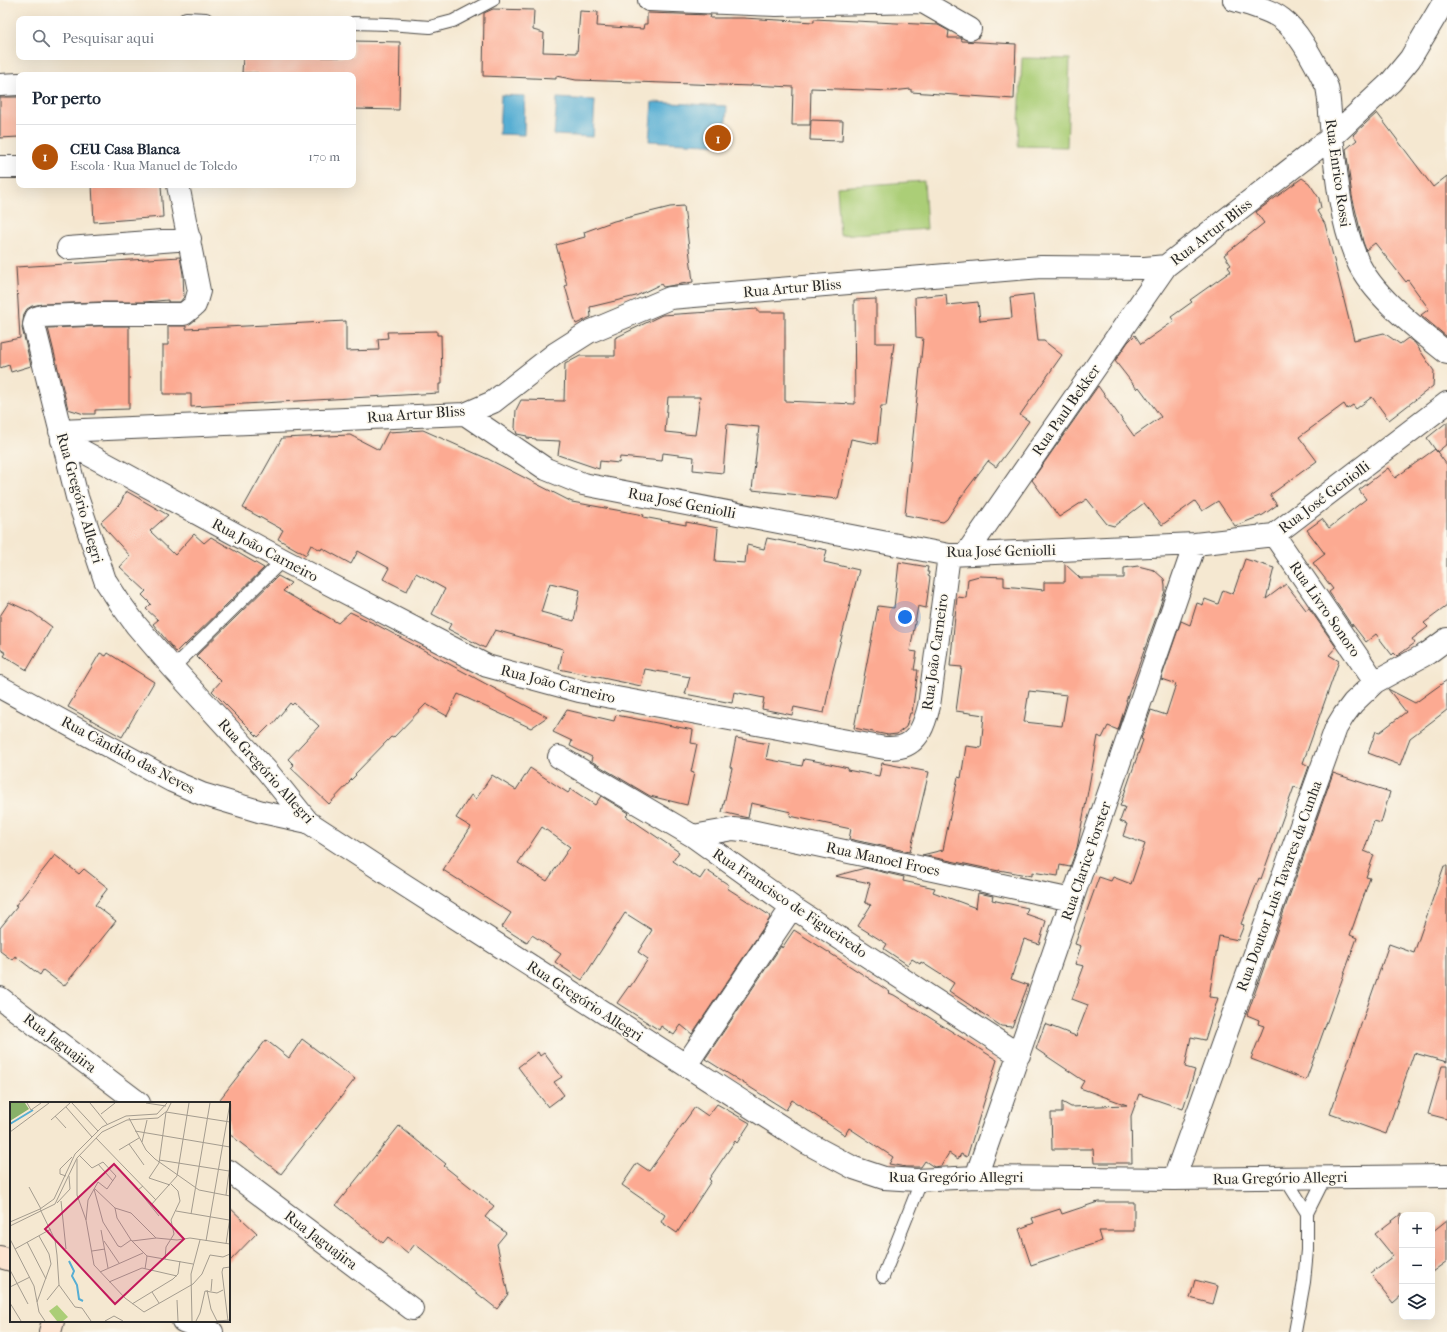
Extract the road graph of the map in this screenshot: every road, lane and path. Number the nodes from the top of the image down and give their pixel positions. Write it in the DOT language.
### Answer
graph roads {
  1 [pos="493,0"];
  2 [pos="649,0"];
  3 [pos="1234,0"];
  4 [pos="1445,0"];
  5 [pos="923,1"];
  6 [pos="777,2"];
  7 [pos="356,23"];
  8 [pos="970,29"];
  9 [pos="16,84"];
  10 [pos="0,86"];
  11 [pos="1332,137"];
  12 [pos="0,167"];
  13 [pos="16,167"];
  14 [pos="179,188"];
  15 [pos="190,240"];
  16 [pos="68,248"];
  17 [pos="1166,266"];
  18 [pos="1447,352"];
  19 [pos="1447,403"];
  20 [pos="465,414"];
  21 [pos="61,435"];
  22 [pos="1274,535"];
  23 [pos="1195,544"];
  24 [pos="957,554"];
  25 [pos="283,560"];
  26 [pos="1447,639"];
  27 [pos="172,667"];
  28 [pos="1376,682"];
  29 [pos="0,687"];
  30 [pos="559,757"];
  31 [pos="308,822"];
  32 [pos="693,836"];
  33 [pos="1072,900"];
  34 [pos="792,908"];
  35 [pos="0,998"];
  36 [pos="1019,1055"];
  37 [pos="686,1065"];
  38 [pos="138,1102"];
  39 [pos="230,1172"];
  40 [pos="1447,1176"];
  41 [pos="976,1177"];
  42 [pos="1324,1177"];
  43 [pos="1285,1178"];
  44 [pos="922,1179"];
  45 [pos="1174,1179"];
  46 [pos="1307,1213"];
  47 [pos="0,1257"];
  48 [pos="10,1260"];
  49 [pos="884,1277"];
  50 [pos="412,1309"];
  51 [pos="52,1322"];
  52 [pos="186,1322"];
  53 [pos="50,1332"];
  54 [pos="212,1332"];
  55 [pos="1295,1332"];
  1 -- 7 [label="lane"];
  2 -- 6 [label="street"];
  3 -- 11 [label="street, Rua Enrico Rossi"];
  4 -- 11 [label="street, Rua Artur Bliss"];
  5 -- 6 [label="street"];
  5 -- 8 [label="street"];
  9 -- 10 [label="street"];
  11 -- 17 [label="street, Rua Artur Bliss"];
  11 -- 18 [label="street, Rua Enrico Rossi"];
  12 -- 13 [label="street"];
  14 -- 15 [label="street"];
  15 -- 16 [label="street"];
  15 -- 21 [label="street, Rua Gregório Allegri"];
  17 -- 20 [label="street, Rua Artur Bliss"];
  17 -- 24 [label="street, Rua Paul Bekker"];
  19 -- 22 [label="street, Rua José Geniolli"];
  20 -- 21 [label="street, Rua Artur Bliss"];
  20 -- 24 [label="street, Rua José Geniolli"];
  21 -- 25 [label="street, Rua João Carneiro"];
  21 -- 27 [label="street, Rua Gregório Allegri"];
  22 -- 23 [label="street, Rua José Geniolli"];
  22 -- 28 [label="street, Rua Livro Sonoro"];
  23 -- 24 [label="street, Rua José Geniolli"];
  23 -- 33 [label="street, Rua Clarice Forster"];
  24 -- 25 [label="street, Rua João Carneiro"];
  25 -- 27 [label="lane"];
  26 -- 28 [label="street, Rua Doutor Luis Tavares da Cunha"];
  27 -- 31 [label="street, Rua Gregório Allegri"];
  28 -- 45 [label="street, Rua Doutor Luis Tavares da Cunha"];
  29 -- 31 [label="street, Rua Cândido das Neves"];
  30 -- 32 [label="street, Rua Francisco de Figueiredo"];
  31 -- 37 [label="street, Rua Gregório Allegri"];
  32 -- 33 [label="street, Rua Manoel Froes"];
  32 -- 34 [label="street, Rua Francisco de Figueiredo"];
  33 -- 36 [label="street, Rua Clarice Forster"];
  34 -- 36 [label="street, Rua Francisco de Figueiredo"];
  34 -- 37 [label="street"];
  35 -- 38 [label="street, Rua Jaguajira"];
  36 -- 41 [label="street, Rua Clarice Forster"];
  37 -- 44 [label="street, Rua Gregório Allegri"];
  39 -- 50 [label="street, Rua Jaguajira"];
  40 -- 42 [label="street, Rua Gregório Allegri"];
  41 -- 44 [label="street, Rua Gregório Allegri"];
  41 -- 45 [label="street, Rua Gregório Allegri"];
  42 -- 43 [label="street, Rua Gregório Allegri"];
  42 -- 46 [label="lane"];
  43 -- 45 [label="street, Rua Gregório Allegri"];
  43 -- 46 [label="lane"];
  44 -- 49 [label="lane"];
  46 -- 55 [label="lane"];
  47 -- 48 [label="street"];
  51 -- 53 [label="street"];
  52 -- 54 [label="street"];
}
